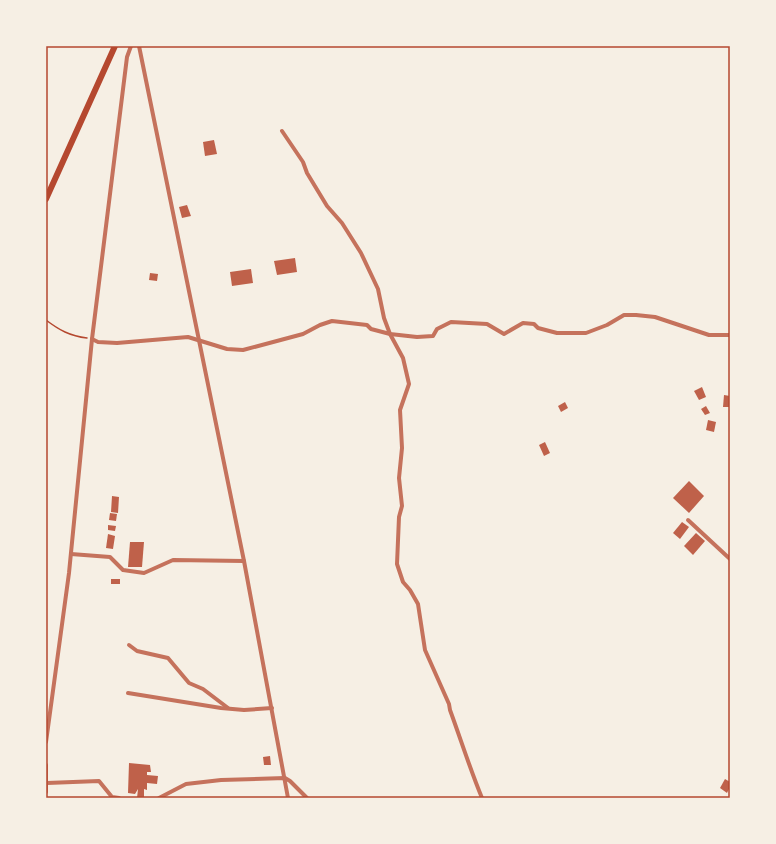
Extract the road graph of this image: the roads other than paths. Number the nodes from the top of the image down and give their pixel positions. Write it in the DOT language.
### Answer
graph roads {
  1 [pos="115,46"];
  2 [pos="131,46"];
  3 [pos="139,46"];
  4 [pos="282,131"];
  5 [pos="46,199"];
  6 [pos="390,334"];
  7 [pos="730,335"];
  8 [pos="92,339"];
  9 [pos="198,339"];
  10 [pos="688,520"];
  11 [pos="71,554"];
  12 [pos="730,559"];
  13 [pos="244,561"];
  14 [pos="129,645"];
  15 [pos="128,693"];
  16 [pos="228,708"];
  17 [pos="272,708"];
  18 [pos="46,742"];
  19 [pos="46,766"];
  20 [pos="285,778"];
  21 [pos="47,783"];
  22 [pos="46,792"];
  23 [pos="119,798"];
  24 [pos="159,798"];
  25 [pos="288,798"];
  26 [pos="307,798"];
  27 [pos="482,798"];
  1 -- 5 [label="main road"];
  2 -- 8 [label="street"];
  3 -- 9 [label="street"];
  4 -- 6 [label="street"];
  6 -- 7 [label="street"];
  6 -- 9 [label="street"];
  6 -- 27 [label="street"];
  8 -- 9 [label="street"];
  8 -- 11 [label="street"];
  9 -- 13 [label="street"];
  10 -- 12 [label="street"];
  11 -- 13 [label="street"];
  11 -- 18 [label="street"];
  13 -- 17 [label="street"];
  14 -- 16 [label="street"];
  15 -- 16 [label="street"];
  16 -- 17 [label="street"];
  17 -- 20 [label="street"];
  19 -- 21 [label="street"];
  20 -- 24 [label="street"];
  20 -- 25 [label="street"];
  20 -- 26 [label="street"];
  21 -- 22 [label="street"];
  21 -- 23 [label="street"];
}
